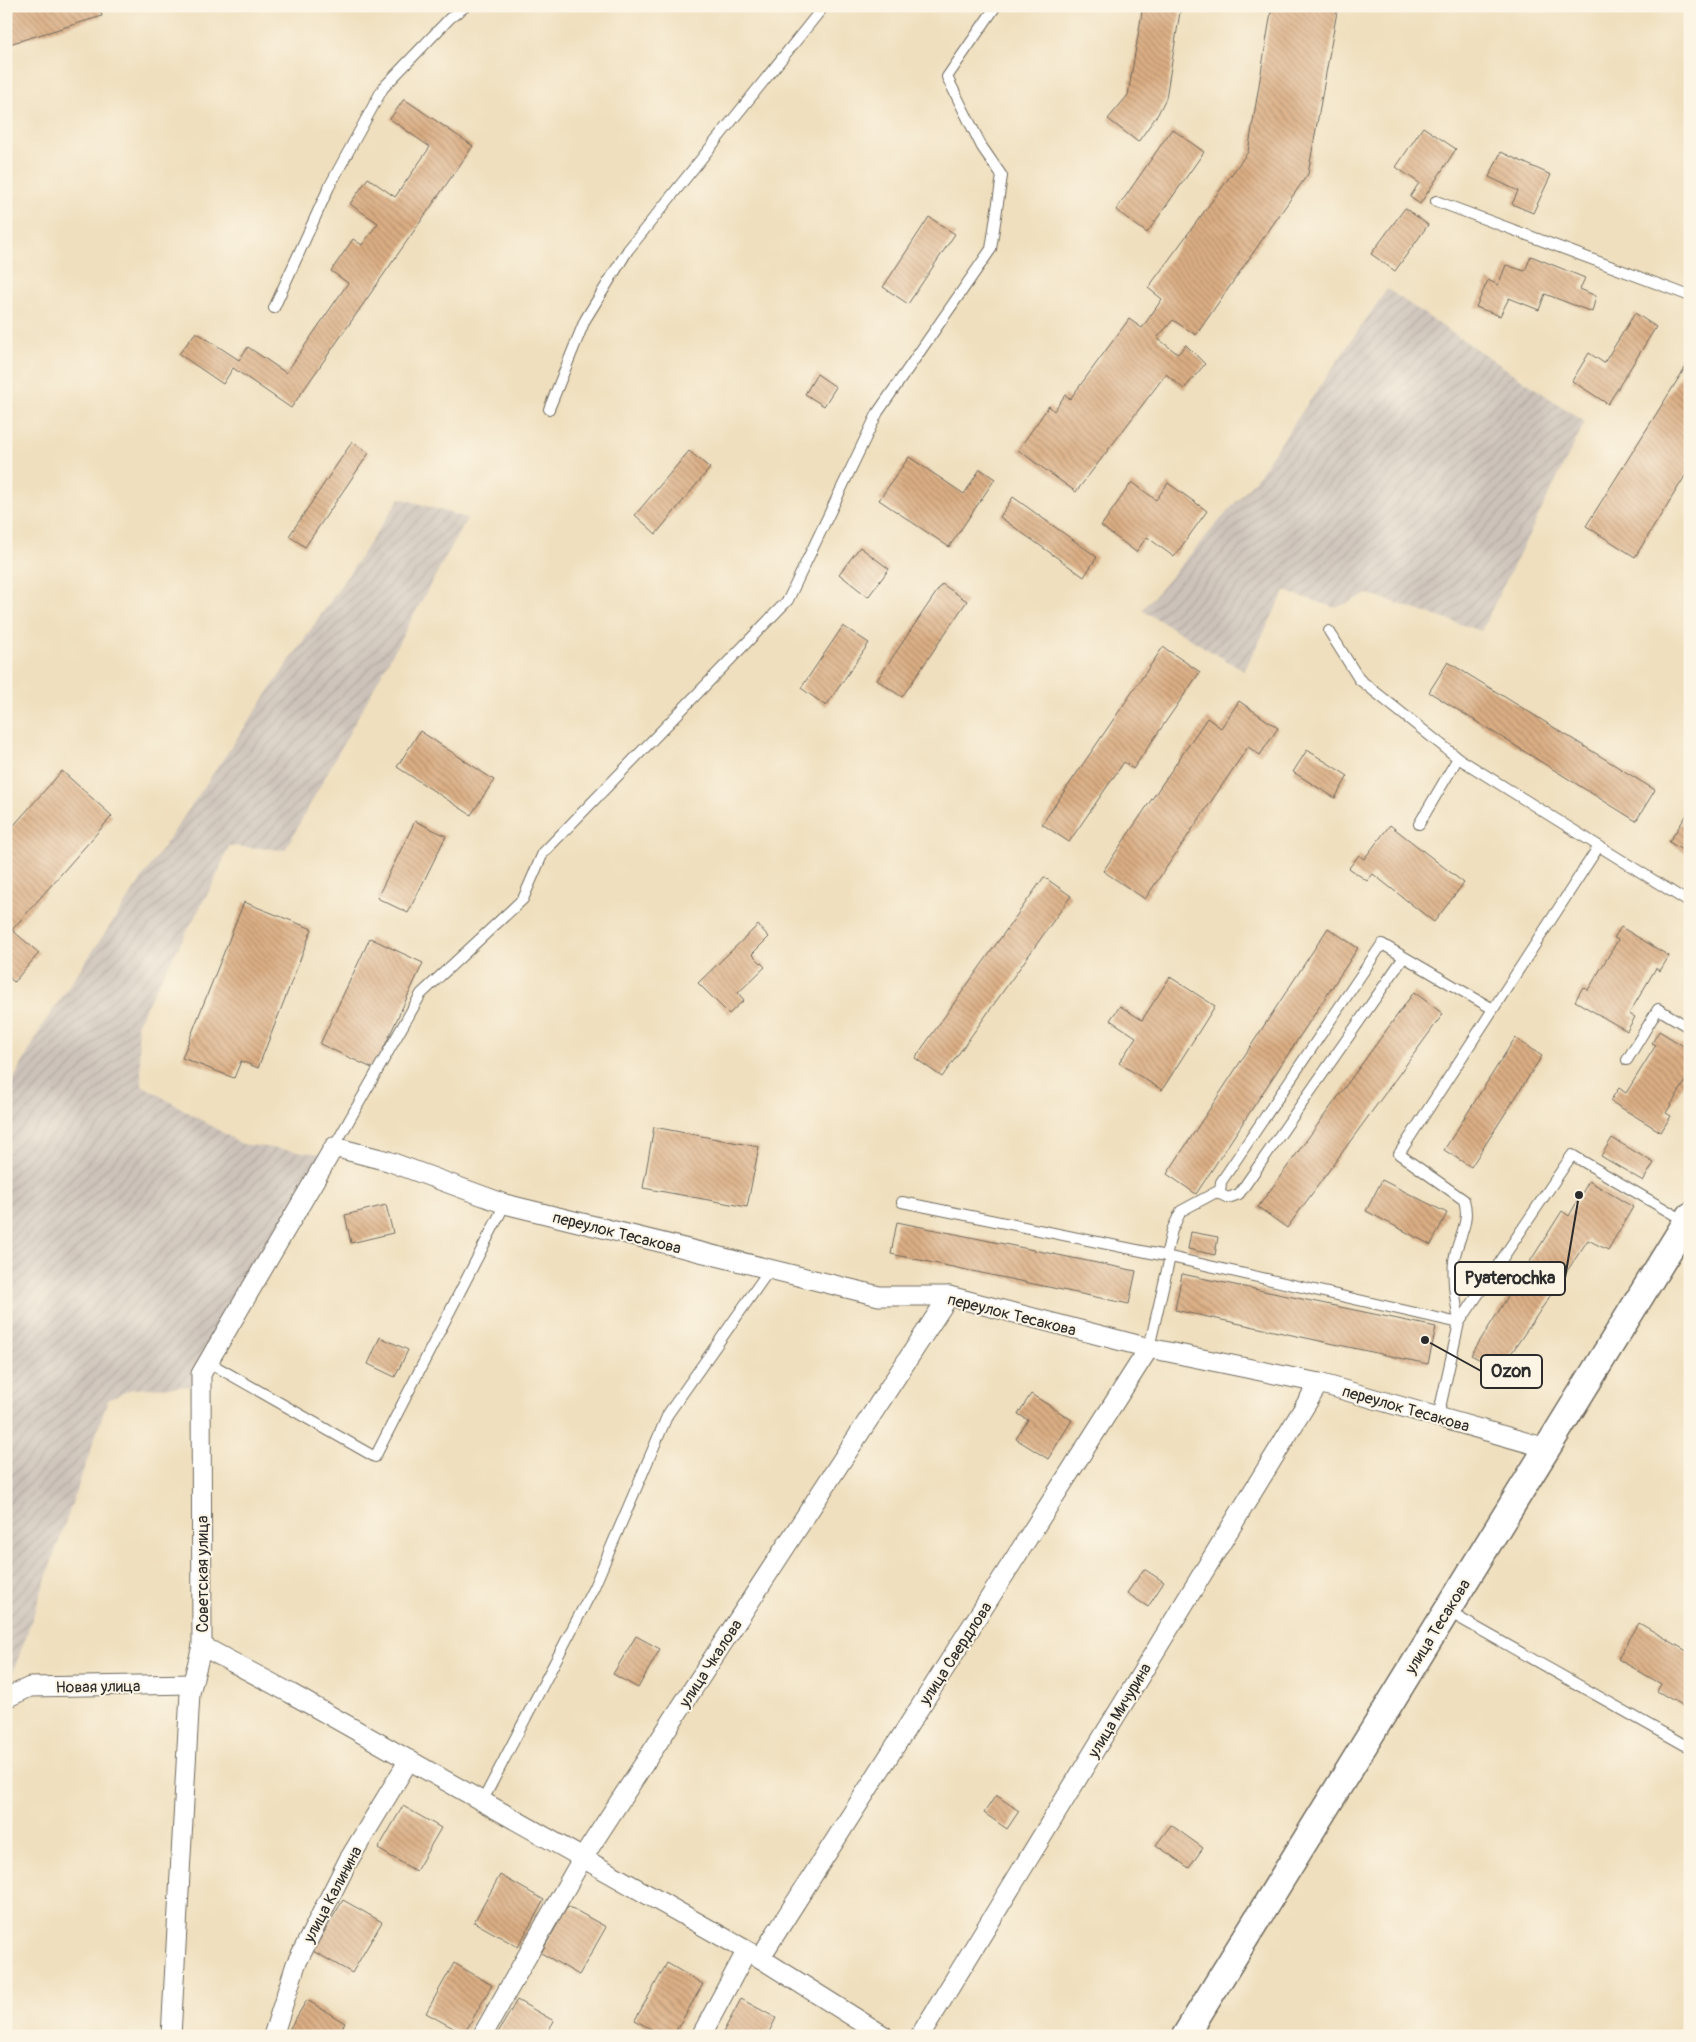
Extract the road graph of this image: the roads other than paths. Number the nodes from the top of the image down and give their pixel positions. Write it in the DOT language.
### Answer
graph roads {
  1 [pos="466,6"];
  2 [pos="824,6"];
  3 [pos="996,6"];
  4 [pos="1436,201"];
  5 [pos="1690,296"];
  6 [pos="274,308"];
  7 [pos="549,409"];
  8 [pos="1329,631"];
  9 [pos="1458,758"];
  10 [pos="1419,824"];
  11 [pos="1598,846"];
  12 [pos="1690,902"];
  13 [pos="1404,957"];
  14 [pos="1492,1009"];
  15 [pos="1690,1028"];
  16 [pos="1627,1060"];
  17 [pos="334,1147"];
  18 [pos="1220,1190"];
  19 [pos="902,1202"];
  20 [pos="505,1204"];
  21 [pos="1688,1219"];
  22 [pos="1168,1257"];
  23 [pos="770,1270"];
  24 [pos="948,1296"];
  25 [pos="1459,1323"];
  26 [pos="1149,1348"];
  27 [pos="208,1362"];
  28 [pos="1319,1383"];
  29 [pos="1438,1417"];
  30 [pos="1546,1448"];
  31 [pos="1446,1610"];
  32 [pos="202,1646"];
  33 [pos="192,1684"];
  34 [pos="6,1698"];
  35 [pos="1690,1748"];
  36 [pos="409,1760"];
  37 [pos="482,1802"];
  38 [pos="582,1859"];
  39 [pos="753,1955"];
  40 [pos="171,2036"];
  41 [pos="273,2036"];
  42 [pos="482,2036"];
  43 [pos="701,2036"];
  44 [pos="884,2036"];
  45 [pos="920,2036"];
  46 [pos="1186,2036"];
  1 -- 6 [label="lane"];
  2 -- 7 [label="lane"];
  3 -- 17 [label="lane"];
  4 -- 5 [label="lane"];
  8 -- 9 [label="lane"];
  9 -- 10 [label="lane"];
  9 -- 11 [label="lane"];
  11 -- 12 [label="lane"];
  11 -- 14 [label="lane"];
  13 -- 14 [label="lane"];
  13 -- 18 [label="lane"];
  13 -- 18 [label="lane"];
  14 -- 25 [label="lane"];
  15 -- 16 [label="lane"];
  17 -- 20 [label="street, переулок Тесакова"];
  17 -- 27 [label="street, Советская улица"];
  18 -- 22 [label="lane"];
  19 -- 22 [label="lane"];
  20 -- 23 [label="street, переулок Тесакова"];
  20 -- 27 [label="lane"];
  21 -- 25 [label="lane"];
  21 -- 30 [label="main road, улица Тесакова"];
  22 -- 25 [label="lane"];
  22 -- 26 [label="lane"];
  23 -- 24 [label="street, переулок Тесакова"];
  23 -- 37 [label="lane"];
  24 -- 26 [label="street, переулок Тесакова"];
  24 -- 38 [label="street, улица Чкалова"];
  25 -- 29 [label="lane"];
  26 -- 28 [label="street, переулок Тесакова"];
  26 -- 39 [label="street, улица Свердлова"];
  27 -- 32 [label="street, Советская улица"];
  28 -- 29 [label="street, переулок Тесакова"];
  28 -- 45 [label="street, улица Мичурина"];
  29 -- 30 [label="street, переулок Тесакова"];
  30 -- 31 [label="main road, улица Тесакова"];
  31 -- 35 [label="lane"];
  31 -- 46 [label="main road, улица Тесакова"];
  32 -- 33 [label="street, Советская улица"];
  32 -- 36 [label="street"];
  33 -- 34 [label="street, Новая улица"];
  33 -- 40 [label="street, Советская улица"];
  36 -- 37 [label="street"];
  36 -- 41 [label="street, улица Калинина"];
  37 -- 38 [label="street"];
  38 -- 39 [label="street"];
  38 -- 42 [label="street, улица Чкалова"];
  39 -- 43 [label="street, улица Свердлова"];
  39 -- 44 [label="street"];
}
